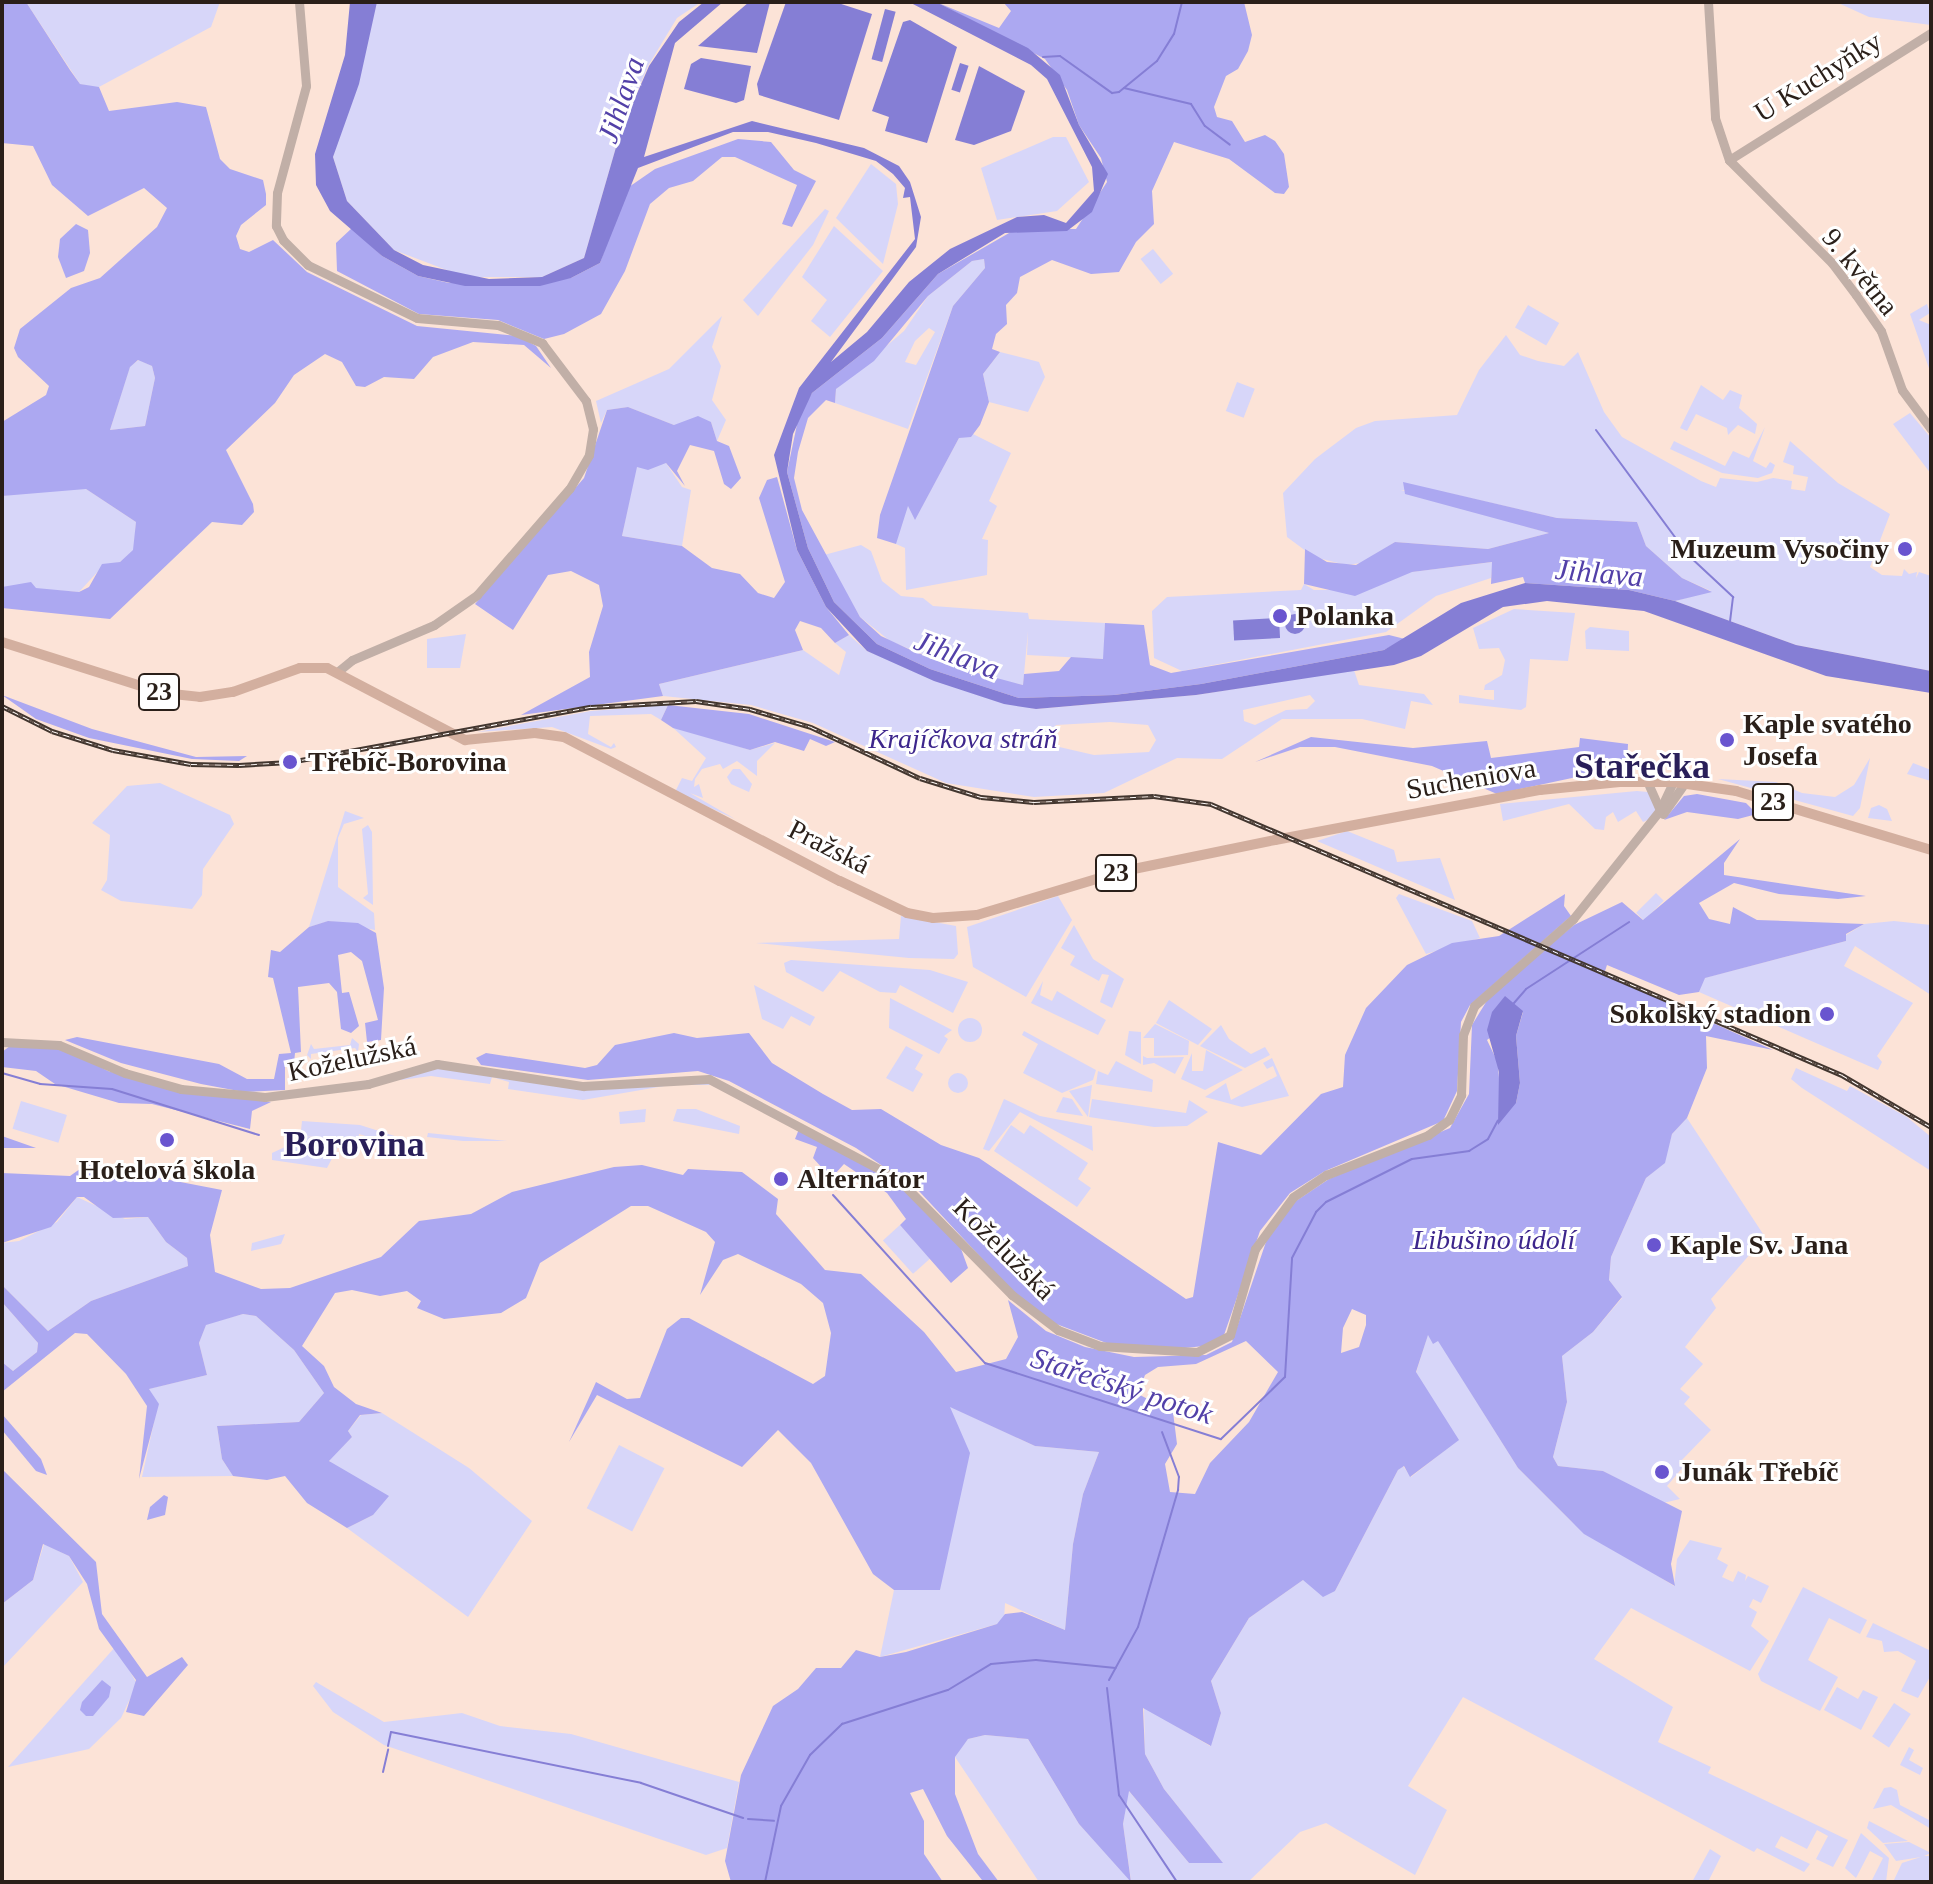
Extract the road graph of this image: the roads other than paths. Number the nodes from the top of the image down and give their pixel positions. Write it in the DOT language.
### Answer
graph roads {
  1 [pos="299,2"];
  2 [pos="1708,2"];
  3 [pos="1931,33"];
  4 [pos="1729,160"];
  5 [pos="1931,429"];
  6 [pos="2,642"];
  7 [pos="337,672"];
  8 [pos="1647,781"];
  9 [pos="1673,782"];
  10 [pos="1685,783"];
  11 [pos="1660,810"];
  12 [pos="1347,827"];
  13 [pos="1632,848"];
  14 [pos="1931,850"];
  15 [pos="2,1042"];
  1 -- 7 [label="main road"];
  2 -- 4 [label="main road"];
  3 -- 4 [label="main road, U Kuchyňky"];
  4 -- 5 [label="main road, 9. května"];
  6 -- 7 [label="main road, Pražská / 23"];
  7 -- 12 [label="main road, Pražská / 23"];
  8 -- 9 [label="main road, Sucheniova / 23"];
  8 -- 11 [label="main road"];
  8 -- 12 [label="main road, Sucheniova / 23"];
  9 -- 10 [label="main road, Sucheniova / 23"];
  9 -- 11 [label="main road"];
  10 -- 13 [label="main road"];
  10 -- 14 [label="main road, Sucheniova / 23"];
  11 -- 13 [label="main road"];
  13 -- 15 [label="main road, Koželužská"];
}
